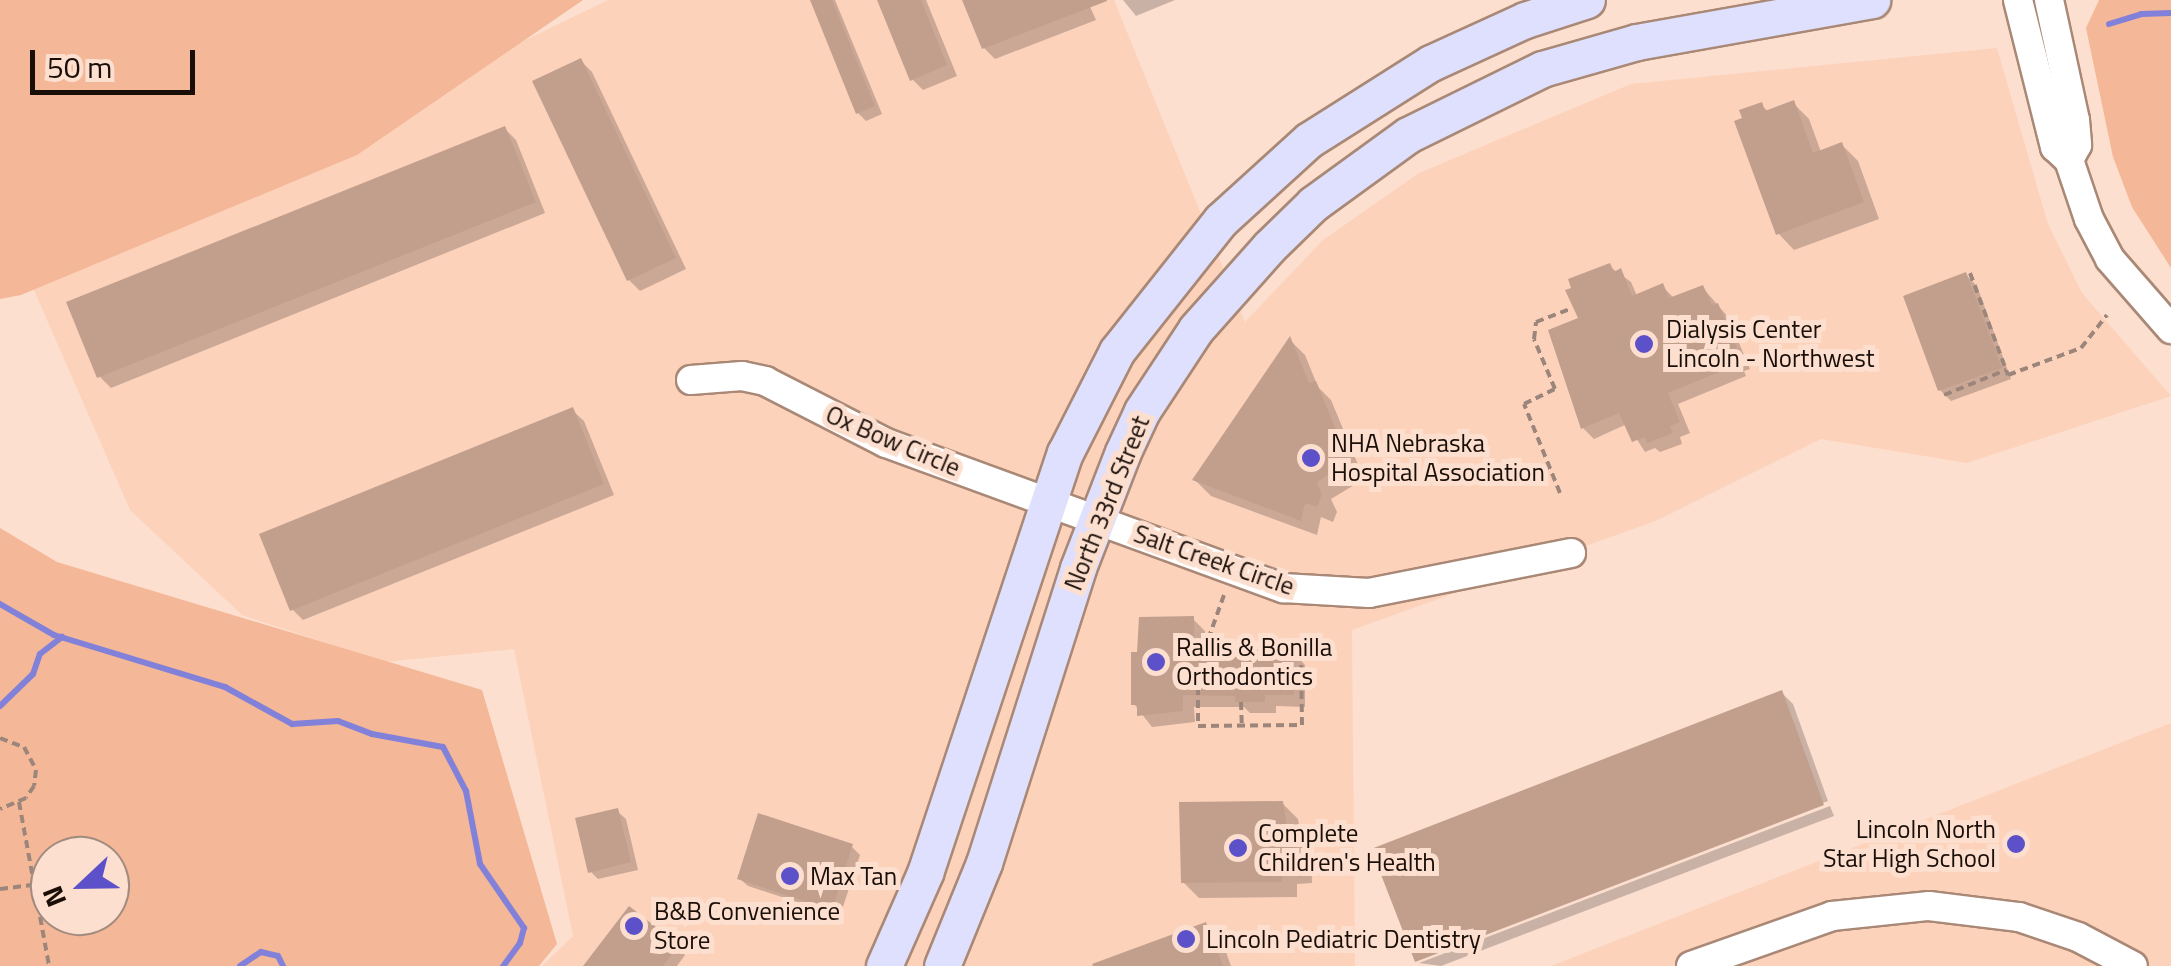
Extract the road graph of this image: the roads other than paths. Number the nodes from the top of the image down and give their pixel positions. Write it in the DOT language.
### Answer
graph roads {
  1 [pos="1587,0"];
  2 [pos="1872,0"];
  3 [pos="2018,0"];
  4 [pos="2049,0"];
  5 [pos="2069,160"];
  6 [pos="2171,329"];
  7 [pos="690,380"];
  8 [pos="1047,501"];
  9 [pos="1096,518"];
  10 [pos="1570,554"];
  11 [pos="884,966"];
  12 [pos="942,966"];
  13 [pos="1691,966"];
  14 [pos="2133,966"];
  1 -- 8 [label="main road, North 33rd Street"];
  2 -- 9 [label="main road, North 33rd Street"];
  3 -- 5 [label="street"];
  4 -- 5 [label="street"];
  5 -- 6 [label="street"];
  7 -- 8 [label="street, Ox Bow Circle"];
  8 -- 9 [label="street, Ox Bow Circle"];
  8 -- 11 [label="main road, North 33rd Street"];
  9 -- 10 [label="street, Salt Creek Circle"];
  9 -- 12 [label="main road, North 33rd Street"];
  13 -- 14 [label="street"];
}
